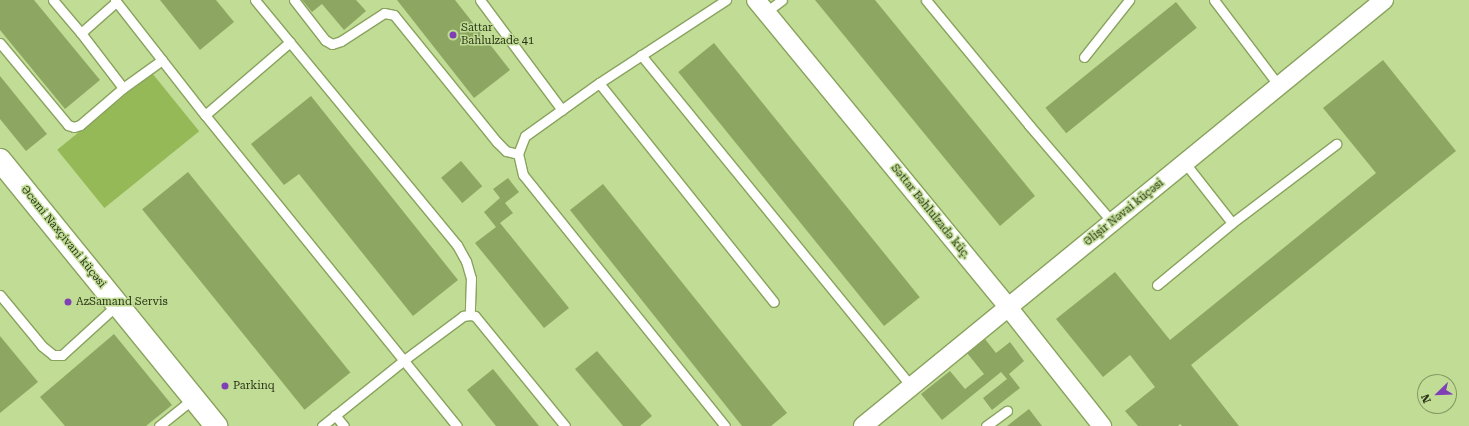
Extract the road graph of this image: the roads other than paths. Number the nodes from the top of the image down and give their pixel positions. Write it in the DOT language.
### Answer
graph roads {
  1 [pos="53,0"];
  2 [pos="255,0"];
  3 [pos="294,0"];
  4 [pos="480,0"];
  5 [pos="726,0"];
  6 [pos="782,0"];
  7 [pos="926,0"];
  8 [pos="1129,0"];
  9 [pos="1214,0"];
  10 [pos="1384,0"];
  11 [pos="115,1"];
  12 [pos="761,6"];
  13 [pos="81,33"];
  14 [pos="290,42"];
  15 [pos="0,43"];
  16 [pos="641,55"];
  17 [pos="1084,57"];
  18 [pos="162,60"];
  19 [pos="599,83"];
  20 [pos="1278,86"];
  21 [pos="123,88"];
  22 [pos="562,110"];
  23 [pos="205,115"];
  24 [pos="1336,144"];
  25 [pos="518,154"];
  26 [pos="0,160"];
  27 [pos="1185,163"];
  28 [pos="1113,223"];
  29 [pos="1232,223"];
  30 [pos="1157,285"];
  31 [pos="0,295"];
  32 [pos="774,302"];
  33 [pos="118,304"];
  34 [pos="1008,307"];
  35 [pos="470,315"];
  36 [pos="404,360"];
  37 [pos="912,387"];
  38 [pos="194,398"];
  39 [pos="1007,411"];
  40 [pos="335,415"];
  41 [pos="160,426"];
  42 [pos="216,426"];
  43 [pos="322,426"];
  44 [pos="344,426"];
  45 [pos="457,426"];
  46 [pos="565,426"];
  47 [pos="725,426"];
  48 [pos="863,426"];
  49 [pos="986,426"];
  50 [pos="1102,426"];
  1 -- 13 [label="lane"];
  2 -- 14 [label="lane"];
  3 -- 25 [label="lane"];
  4 -- 22 [label="lane"];
  5 -- 16 [label="lane"];
  6 -- 12 [label="lane"];
  7 -- 28 [label="lane"];
  8 -- 17 [label="lane"];
  9 -- 20 [label="lane"];
  10 -- 20 [label="street, Əlişir Nəvai küçəsi"];
  11 -- 13 [label="lane"];
  11 -- 18 [label="lane"];
  12 -- 34 [label="street, Səttar Bəhlulzadə küç."];
  13 -- 21 [label="lane"];
  14 -- 23 [label="lane"];
  14 -- 35 [label="lane"];
  15 -- 21 [label="lane"];
  16 -- 19 [label="lane"];
  16 -- 37 [label="lane"];
  18 -- 21 [label="lane"];
  18 -- 23 [label="lane"];
  19 -- 22 [label="lane"];
  19 -- 32 [label="lane"];
  20 -- 27 [label="street, Əlişir Nəvai küçəsi"];
  22 -- 25 [label="lane"];
  23 -- 36 [label="lane"];
  24 -- 29 [label="lane"];
  25 -- 47 [label="lane"];
  26 -- 33 [label="street, Əcəmi Naxçivani küçəsi"];
  27 -- 28 [label="street, Əlişir Nəvai küçəsi"];
  27 -- 29 [label="lane"];
  28 -- 34 [label="street, Əlişir Nəvai küçəsi"];
  29 -- 30 [label="lane"];
  31 -- 33 [label="lane"];
  33 -- 38 [label="street, Əcəmi Naxçivani küçəsi"];
  34 -- 37 [label="street, Əlişir Nəvai küçəsi"];
  34 -- 50 [label="street, Səttar Bəhlulzadə küç."];
  35 -- 36 [label="lane"];
  35 -- 46 [label="lane"];
  36 -- 40 [label="lane"];
  36 -- 45 [label="lane"];
  37 -- 48 [label="street, Əlişir Nəvai küçəsi"];
  38 -- 41 [label="lane"];
  38 -- 42 [label="street, Əcəmi Naxçivani küçəsi"];
  39 -- 49 [label="lane"];
  40 -- 43 [label="lane"];
  40 -- 44 [label="lane"];
}
